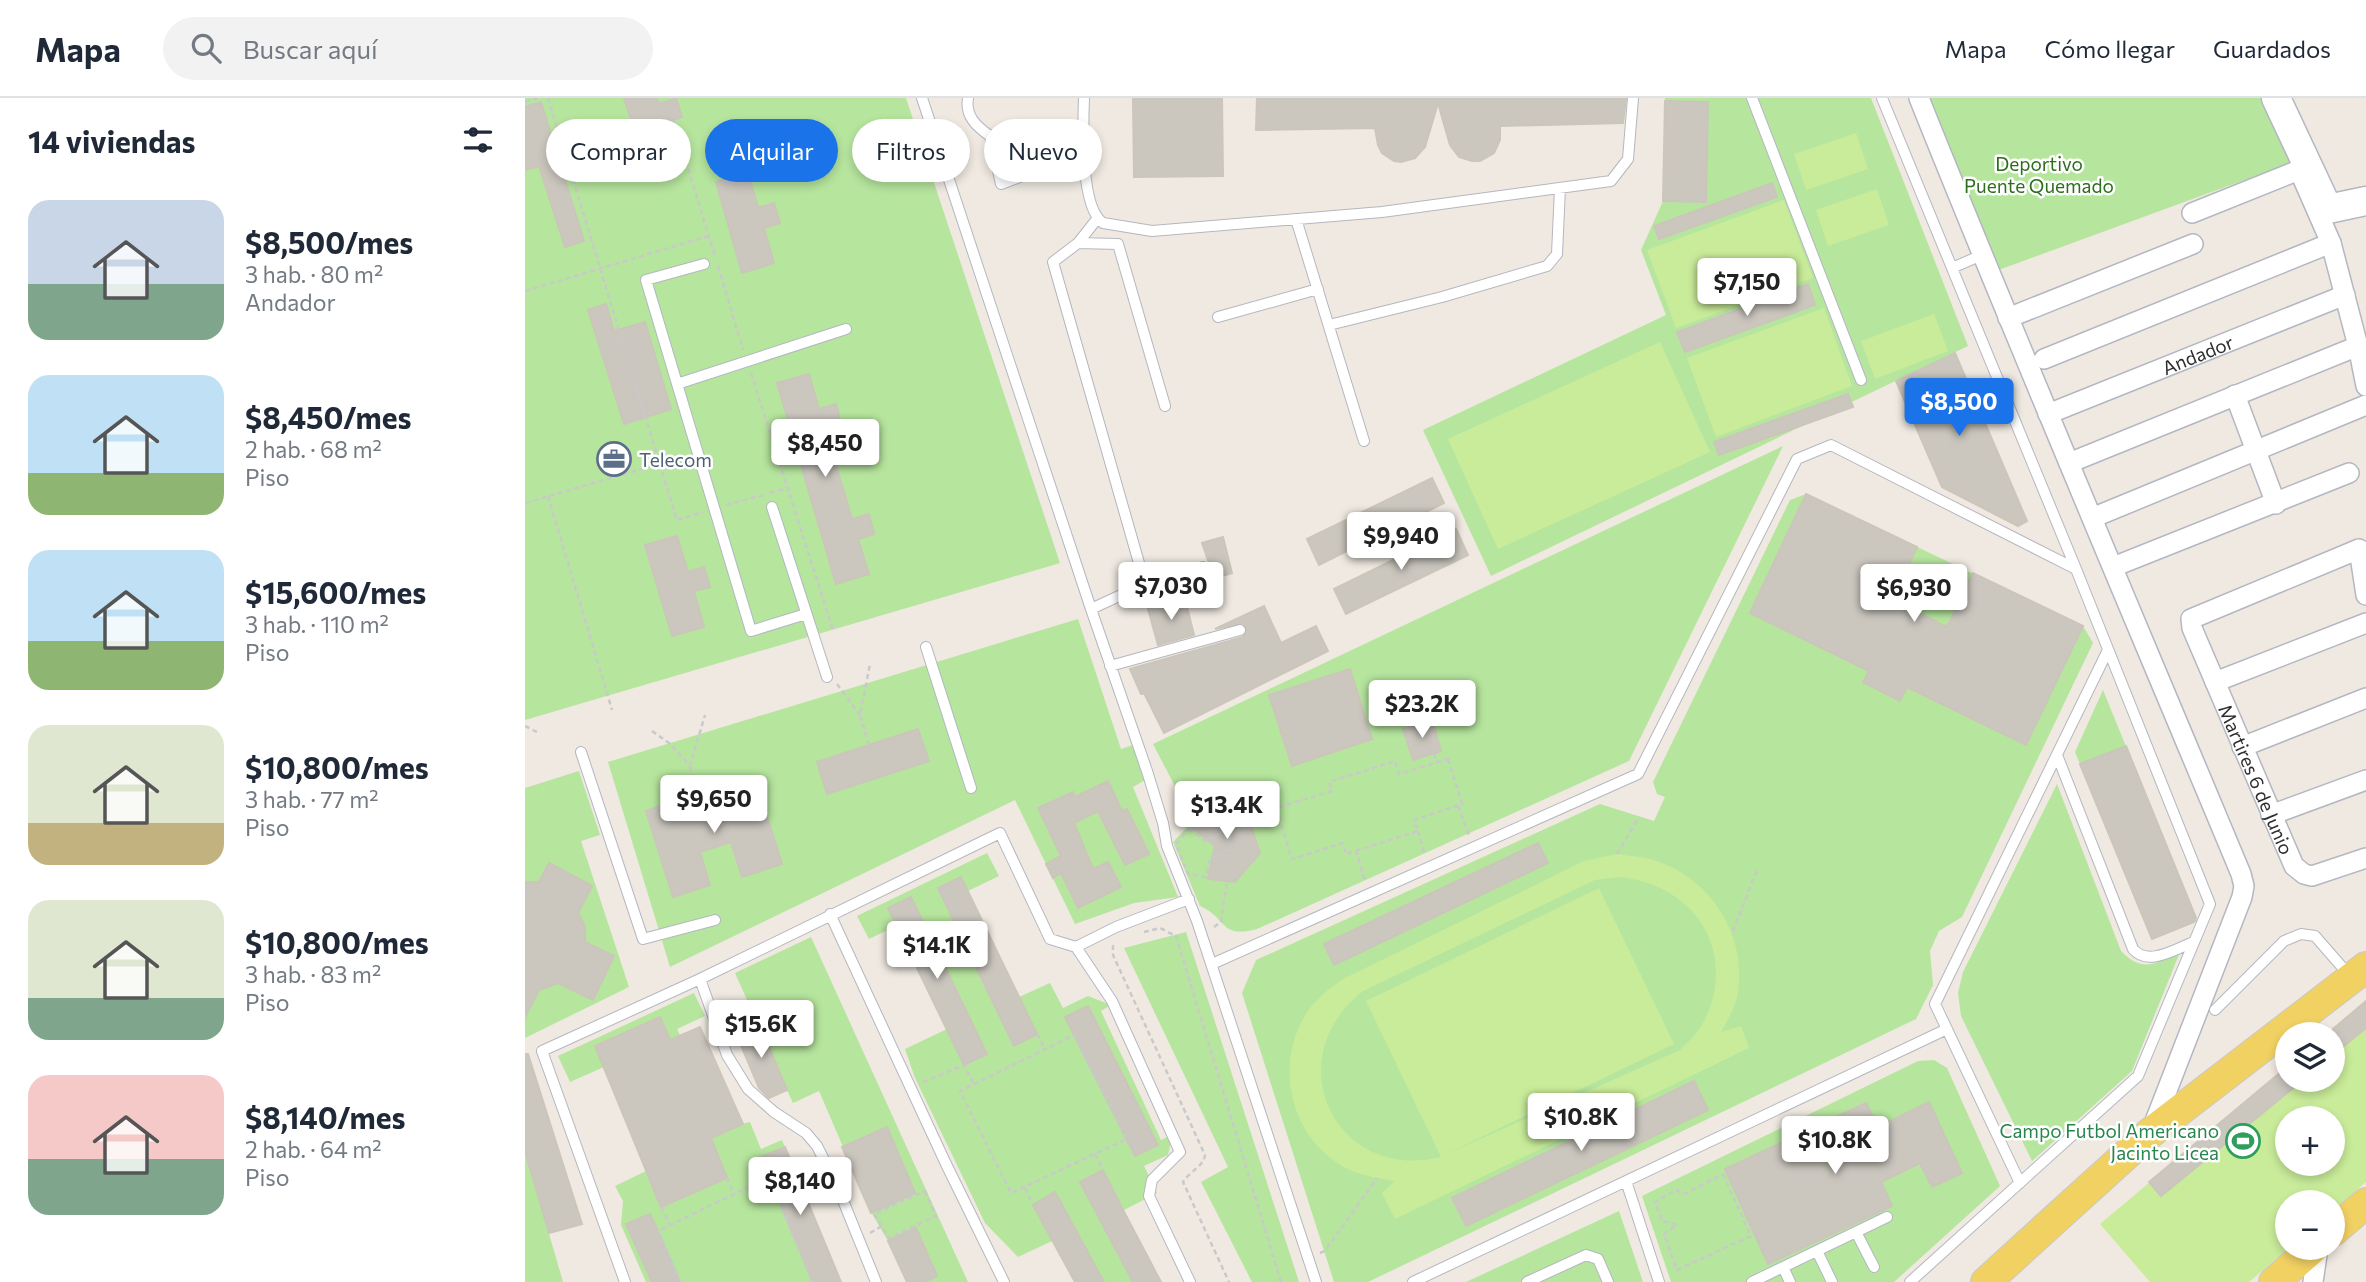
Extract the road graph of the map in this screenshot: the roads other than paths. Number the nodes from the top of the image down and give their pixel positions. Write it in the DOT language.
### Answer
graph roads {
  1 [pos="922,98"];
  2 [pos="968,98"];
  3 [pos="1084,98"];
  4 [pos="1633,98"];
  5 [pos="1752,98"];
  6 [pos="1882,98"];
  7 [pos="1919,98"];
  8 [pos="2276,98"];
  9 [pos="1083,119"];
  10 [pos="984,132"];
  11 [pos="1088,182"];
  12 [pos="1560,188"];
  13 [pos="2366,201"];
  14 [pos="2323,211"];
  15 [pos="2192,213"];
  16 [pos="1097,219"];
  17 [pos="1296,219"];
  18 [pos="1078,243"];
  19 [pos="2331,243"];
  20 [pos="2193,244"];
  21 [pos="1982,255"];
  22 [pos="704,264"];
  23 [pos="1952,268"];
  24 [pos="1318,289"];
  25 [pos="2345,295"];
  26 [pos="1218,317"];
  27 [pos="2008,318"];
  28 [pos="1329,325"];
  29 [pos="846,329"];
  30 [pos="2358,346"];
  31 [pos="2044,359"];
  32 [pos="1861,380"];
  33 [pos="677,384"];
  34 [pos="2366,386"];
  35 [pos="2235,395"];
  36 [pos="2366,405"];
  37 [pos="1165,406"];
  38 [pos="2049,414"];
  39 [pos="1364,441"];
  40 [pos="2256,451"];
  41 [pos="2069,463"];
  42 [pos="2349,473"];
  43 [pos="2276,503"];
  44 [pos="772,507"];
  45 [pos="2092,518"];
  46 [pos="1203,567"];
  47 [pos="2113,567"];
  48 [pos="2076,569"];
  49 [pos="1145,584"];
  50 [pos="2366,595"];
  51 [pos="1091,609"];
  52 [pos="806,614"];
  53 [pos="2366,623"];
  54 [pos="1240,630"];
  55 [pos="926,647"];
  56 [pos="2108,650"];
  57 [pos="1111,666"];
  58 [pos="832,680"];
  59 [pos="2215,682"];
  60 [pos="2366,698"];
  61 [pos="2242,747"];
  62 [pos="581,752"];
  63 [pos="2057,755"];
  64 [pos="2366,780"];
  65 [pos="971,788"];
  66 [pos="2271,815"];
  67 [pos="2366,858"];
  68 [pos="1189,900"];
  69 [pos="830,914"];
  70 [pos="715,920"];
  71 [pos="2194,942"];
  72 [pos="1076,947"];
  73 [pos="1212,964"];
  74 [pos="2359,973"];
  75 [pos="699,979"];
  76 [pos="2215,1010"];
  77 [pos="1947,1029"];
  78 [pos="2150,1134"];
  79 [pos="1626,1181"];
  80 [pos="2020,1183"];
  81 [pos="2366,1203"];
  82 [pos="1887,1217"];
  83 [pos="2345,1221"];
  84 [pos="1856,1233"];
  85 [pos="1817,1251"];
  86 [pos="2299,1260"];
  87 [pos="2316,1260"];
  88 [pos="1783,1267"];
  89 [pos="1874,1267"];
  90 [pos="625,1282"];
  91 [pos="876,1282"];
  92 [pos="1004,1282"];
  93 [pos="1190,1282"];
  94 [pos="1316,1282"];
  95 [pos="1413,1282"];
  96 [pos="1527,1282"];
  97 [pos="1608,1282"];
  98 [pos="1659,1282"];
  99 [pos="1752,1282"];
  100 [pos="1790,1282"];
  101 [pos="1832,1282"];
  102 [pos="1910,1282"];
  103 [pos="1986,1282"];
  104 [pos="2274,1282"];
  105 [pos="2313,1282"];
  1 -- 51 [label="lane"];
  2 -- 10 [label="lane"];
  3 -- 9 [label="lane"];
  4 -- 12 [label="lane"];
  5 -- 32 [label="lane"];
  6 -- 23 [label="lane"];
  7 -- 21 [label="street"];
  8 -- 14 [label="street"];
  11 -- 16 [label="lane"];
  12 -- 17 [label="lane"];
  12 -- 28 [label="lane"];
  13 -- 14 [label="street"];
  14 -- 15 [label="street"];
  14 -- 19 [label="street"];
  16 -- 17 [label="lane"];
  16 -- 18 [label="lane"];
  17 -- 24 [label="lane"];
  18 -- 37 [label="lane"];
  18 -- 49 [label="lane"];
  19 -- 25 [label="street"];
  19 -- 31 [label="street"];
  20 -- 27 [label="street"];
  21 -- 23 [label="lane"];
  21 -- 27 [label="street"];
  22 -- 33 [label="lane"];
  23 -- 48 [label="lane"];
  24 -- 26 [label="lane"];
  24 -- 28 [label="lane"];
  25 -- 30 [label="street"];
  25 -- 38 [label="street, Andador"];
  27 -- 38 [label="street"];
  28 -- 39 [label="lane"];
  29 -- 33 [label="lane"];
  30 -- 34 [label="street"];
  30 -- 35 [label="street"];
  33 -- 52 [label="lane"];
  35 -- 40 [label="street"];
  35 -- 41 [label="street"];
  36 -- 40 [label="street"];
  38 -- 41 [label="street"];
  40 -- 43 [label="street"];
  40 -- 45 [label="street"];
  41 -- 45 [label="street"];
  42 -- 43 [label="street"];
  43 -- 47 [label="street"];
  44 -- 52 [label="lane"];
  45 -- 47 [label="street"];
  46 -- 49 [label="lane"];
  47 -- 78 [label="street"];
  48 -- 56 [label="lane"];
  48 -- 73 [label="lane"];
  49 -- 51 [label="lane"];
  50 -- 59 [label="street, Martires 6 de Junio"];
  51 -- 57 [label="lane"];
  52 -- 58 [label="lane"];
  53 -- 59 [label="street"];
  54 -- 57 [label="lane"];
  55 -- 65 [label="lane"];
  56 -- 63 [label="lane"];
  56 -- 71 [label="lane"];
  57 -- 68 [label="lane"];
  59 -- 61 [label="street, Martires 6 de Junio"];
  60 -- 61 [label="street"];
  61 -- 66 [label="street, Martires 6 de Junio"];
  62 -- 70 [label="lane"];
  63 -- 71 [label="lane"];
  63 -- 77 [label="lane"];
  64 -- 66 [label="street"];
  66 -- 67 [label="street, Martires 6 de Junio"];
  68 -- 72 [label="lane"];
  68 -- 73 [label="lane"];
  69 -- 72 [label="lane"];
  69 -- 75 [label="lane"];
  69 -- 92 [label="lane"];
  71 -- 80 [label="lane"];
  72 -- 93 [label="lane"];
  73 -- 94 [label="lane"];
  74 -- 76 [label="lane"];
  74 -- 78 [label="main road"];
  75 -- 90 [label="lane"];
  75 -- 91 [label="lane"];
  77 -- 79 [label="lane"];
  77 -- 80 [label="lane"];
  78 -- 103 [label="main road"];
  79 -- 95 [label="lane"];
  79 -- 98 [label="lane"];
  80 -- 102 [label="lane"];
  81 -- 83 [label="main road"];
  82 -- 84 [label="lane"];
  84 -- 85 [label="lane"];
  84 -- 89 [label="lane"];
  85 -- 88 [label="lane"];
  85 -- 101 [label="lane"];
  86 -- 104 [label="main road"];
  87 -- 105 [label="street"];
  88 -- 99 [label="lane"];
  88 -- 100 [label="lane"];
  96 -- 97 [label="lane"];
}
